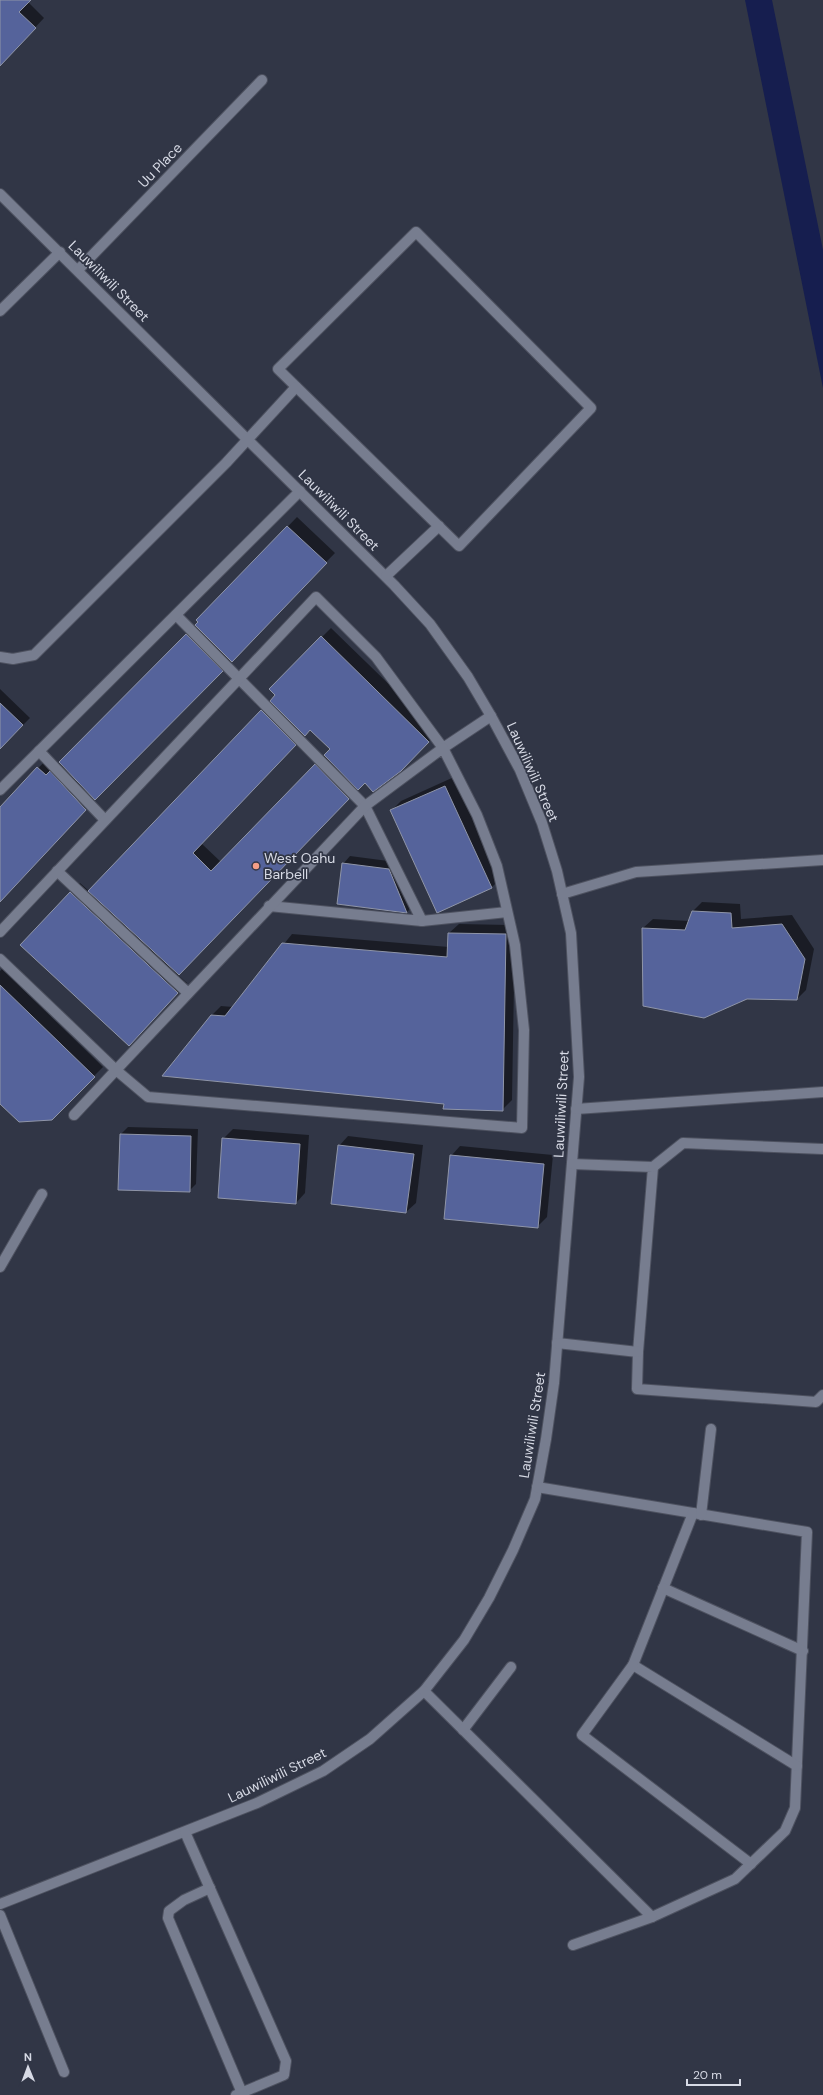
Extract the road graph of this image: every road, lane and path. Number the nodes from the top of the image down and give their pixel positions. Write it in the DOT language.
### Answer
graph roads {
  1 [pos="262,80"];
  2 [pos="0,194"];
  3 [pos="60,252"];
  4 [pos="78,270"];
  5 [pos="0,311"];
  6 [pos="296,387"];
  7 [pos="248,439"];
  8 [pos="300,491"];
  9 [pos="438,526"];
  10 [pos="386,576"];
  11 [pos="176,615"];
  12 [pos="0,657"];
  13 [pos="238,678"];
  14 [pos="491,716"];
  15 [pos="443,748"];
  16 [pos="39,752"];
  17 [pos="0,790"];
  18 [pos="365,806"];
  19 [pos="105,820"];
  20 [pos="823,860"];
  21 [pos="57,871"];
  22 [pos="562,894"];
  23 [pos="269,906"];
  24 [pos="508,912"];
  25 [pos="422,921"];
  26 [pos="0,932"];
  27 [pos="0,959"];
  28 [pos="188,993"];
  29 [pos="116,1070"];
  30 [pos="823,1092"];
  31 [pos="576,1109"];
  32 [pos="74,1115"];
  33 [pos="823,1149"];
  34 [pos="572,1164"];
  35 [pos="653,1166"];
  36 [pos="42,1194"];
  37 [pos="0,1268"];
  38 [pos="557,1343"];
  39 [pos="638,1352"];
  40 [pos="823,1395"];
  41 [pos="711,1429"];
  42 [pos="537,1487"];
  43 [pos="697,1514"];
  44 [pos="663,1588"];
  45 [pos="803,1650"];
  46 [pos="633,1665"];
  47 [pos="511,1667"];
  48 [pos="424,1691"];
  49 [pos="463,1730"];
  50 [pos="797,1766"];
  51 [pos="185,1832"];
  52 [pos="751,1864"];
  53 [pos="210,1888"];
  54 [pos="0,1904"];
  55 [pos="0,1914"];
  56 [pos="652,1917"];
  57 [pos="573,1945"];
  58 [pos="64,2072"];
  59 [pos="239,2094"];
  1 -- 4 [label="street, Uu Place"];
  2 -- 3 [label="street, Lauwiliwili Street"];
  3 -- 4 [label="street, Lauwiliwili Street"];
  3 -- 5 [label="street"];
  4 -- 7 [label="street, Lauwiliwili Street"];
  6 -- 7 [label="street"];
  6 -- 9 [label="street"];
  6 -- 9 [label="street"];
  7 -- 8 [label="street, Lauwiliwili Street"];
  7 -- 12 [label="street"];
  8 -- 10 [label="street, Lauwiliwili Street"];
  8 -- 11 [label="street"];
  9 -- 10 [label="street"];
  10 -- 14 [label="street, Lauwiliwili Street"];
  11 -- 13 [label="street"];
  11 -- 16 [label="street"];
  13 -- 15 [label="street"];
  13 -- 18 [label="street"];
  13 -- 19 [label="street"];
  14 -- 15 [label="street"];
  14 -- 22 [label="street, Lauwiliwili Street"];
  15 -- 18 [label="street"];
  15 -- 24 [label="street"];
  16 -- 17 [label="street"];
  16 -- 19 [label="street"];
  18 -- 23 [label="street"];
  18 -- 25 [label="street"];
  19 -- 21 [label="street"];
  20 -- 22 [label="street"];
  21 -- 26 [label="street"];
  21 -- 28 [label="street"];
  22 -- 31 [label="street, Lauwiliwili Street"];
  23 -- 25 [label="street"];
  23 -- 28 [label="street"];
  24 -- 25 [label="street"];
  24 -- 29 [label="street"];
  27 -- 29 [label="street"];
  28 -- 29 [label="street"];
  29 -- 32 [label="street"];
  30 -- 31 [label="street"];
  31 -- 34 [label="street, Lauwiliwili Street"];
  33 -- 35 [label="street"];
  34 -- 35 [label="street"];
  34 -- 38 [label="street, Lauwiliwili Street"];
  35 -- 39 [label="street"];
  36 -- 37 [label="street"];
  38 -- 39 [label="street"];
  38 -- 42 [label="street, Lauwiliwili Street"];
  39 -- 40 [label="street"];
  41 -- 43 [label="street"];
  42 -- 43 [label="street"];
  42 -- 48 [label="street, Lauwiliwili Street"];
  43 -- 44 [label="street"];
  43 -- 45 [label="street"];
  44 -- 45 [label="street"];
  44 -- 46 [label="street"];
  45 -- 50 [label="street"];
  46 -- 50 [label="street"];
  46 -- 52 [label="street"];
  47 -- 49 [label="street"];
  48 -- 49 [label="street"];
  48 -- 51 [label="street, Lauwiliwili Street"];
  49 -- 56 [label="street"];
  50 -- 52 [label="street"];
  51 -- 53 [label="street"];
  51 -- 54 [label="street, Lauwiliwili Street"];
  52 -- 56 [label="street"];
  53 -- 59 [label="street"];
  53 -- 59 [label="street"];
  55 -- 58 [label="street"];
  56 -- 57 [label="street"];
}
